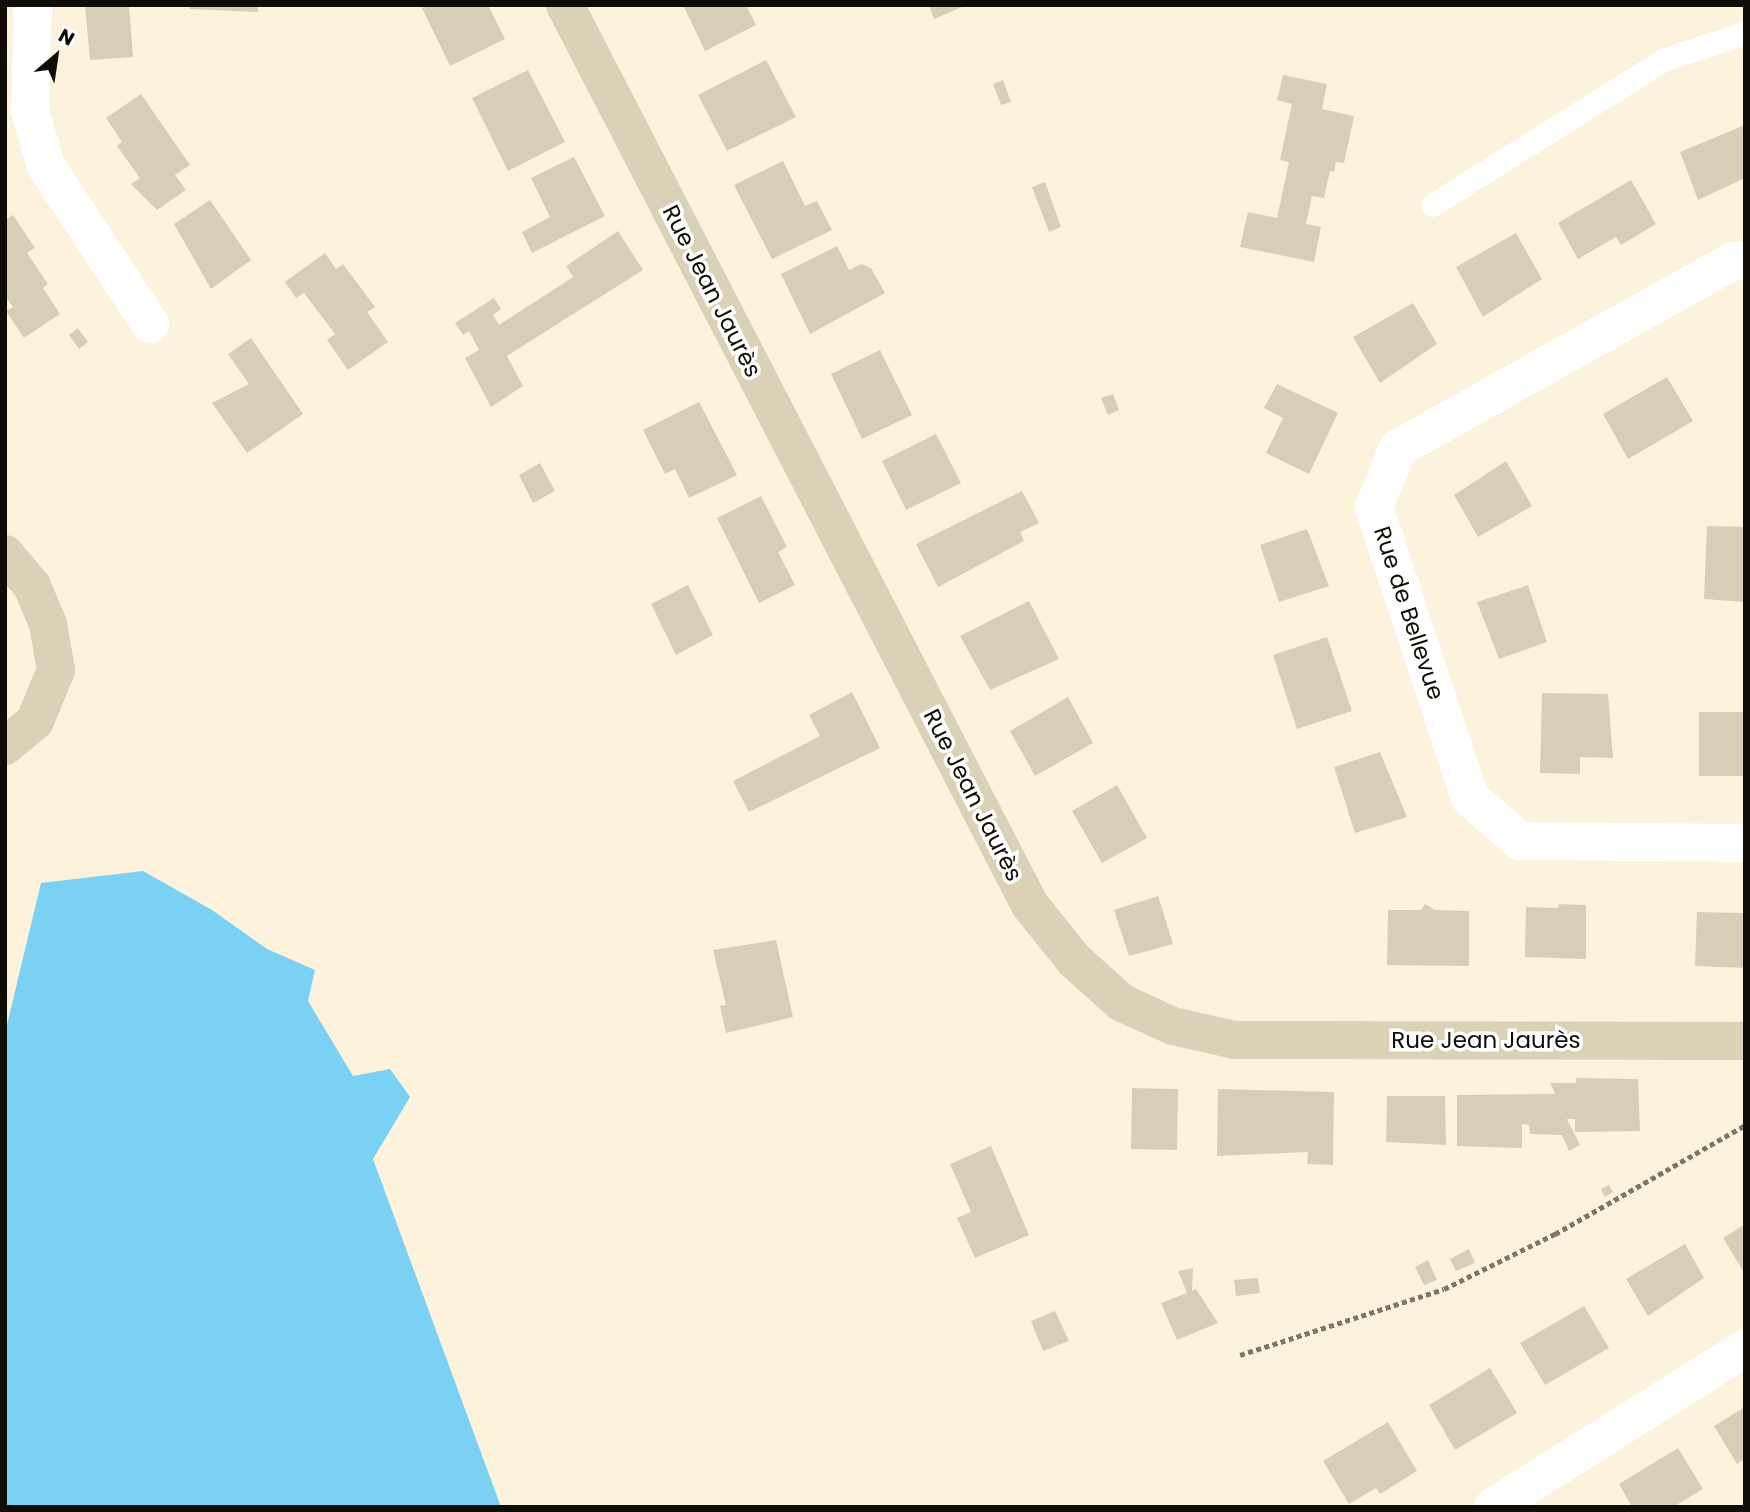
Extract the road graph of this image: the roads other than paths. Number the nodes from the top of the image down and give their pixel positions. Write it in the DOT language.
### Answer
graph roads {
  1 [pos="33,5"];
  2 [pos="565,5"];
  3 [pos="1745,33"];
  4 [pos="1432,205"];
  5 [pos="1745,261"];
  6 [pos="150,324"];
  7 [pos="5,554"];
  8 [pos="5,746"];
  9 [pos="1745,843"];
  10 [pos="1745,1041"];
  11 [pos="1745,1348"];
  12 [pos="1493,1507"];
  1 -- 6 [label="street"];
  2 -- 10 [label="street, Rue Jean Jaurès"];
  3 -- 4 [label="lane"];
  5 -- 9 [label="street, Rue de Bellevue"];
  7 -- 8 [label="street"];
  11 -- 12 [label="street"];
}
